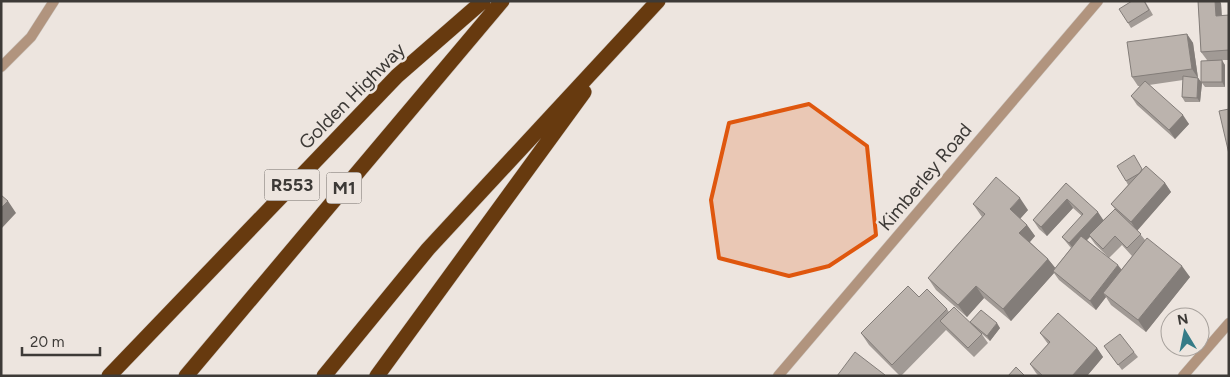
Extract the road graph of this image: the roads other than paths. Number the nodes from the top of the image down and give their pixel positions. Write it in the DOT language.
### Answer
graph roads {
  1 [pos="54,1"];
  2 [pos="483,1"];
  3 [pos="502,1"];
  4 [pos="658,1"];
  5 [pos="1098,1"];
  6 [pos="626,34"];
  7 [pos="1,67"];
  8 [pos="1229,323"];
  9 [pos="109,376"];
  10 [pos="186,376"];
  11 [pos="324,376"];
  12 [pos="377,376"];
  13 [pos="778,376"];
  14 [pos="1183,376"];
  1 -- 7 [label="street"];
  2 -- 9 [label="highway, Golden Highway / R553"];
  3 -- 10 [label="highway, M1"];
  4 -- 6 [label="highway"];
  5 -- 13 [label="street, Kimberley Road"];
  6 -- 11 [label="highway"];
  6 -- 12 [label="highway"];
  8 -- 14 [label="street"];
}
